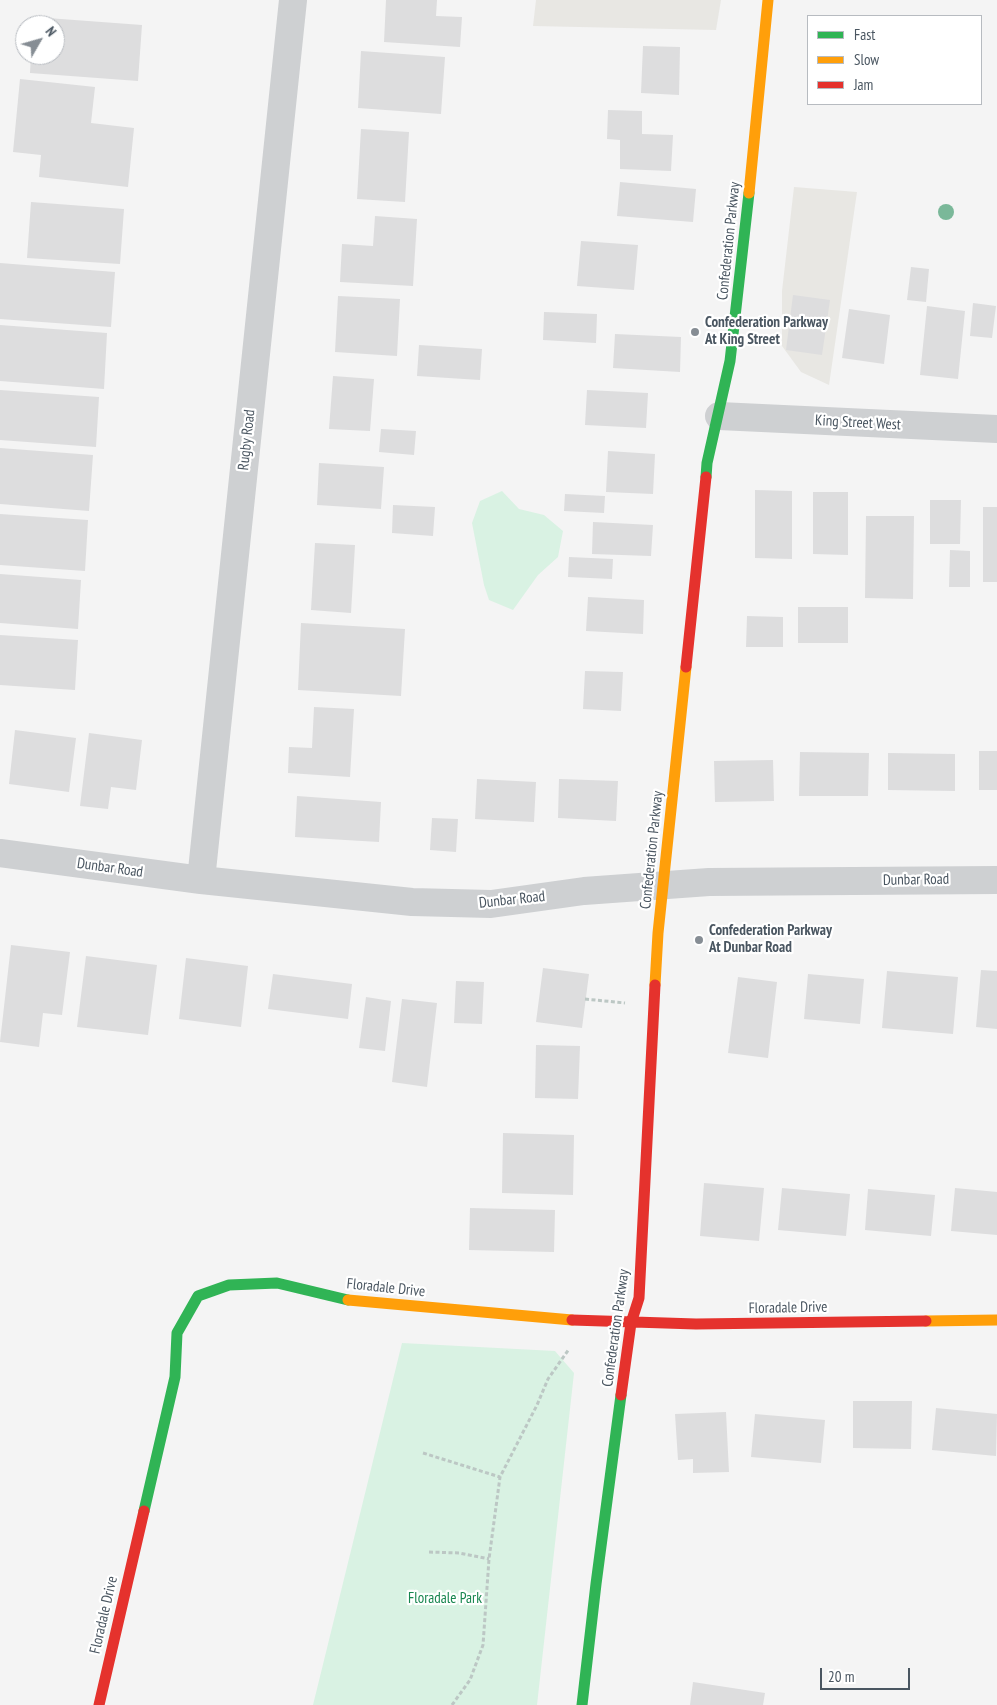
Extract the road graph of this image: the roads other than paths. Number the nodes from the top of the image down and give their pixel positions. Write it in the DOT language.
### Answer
graph roads {
  1 [pos="293,0"];
  2 [pos="768,0"];
  3 [pos="719,416"];
  4 [pos="997,429"];
  5 [pos="0,853"];
  6 [pos="201,880"];
  7 [pos="997,880"];
  8 [pos="664,886"];
  9 [pos="997,1320"];
  10 [pos="631,1323"];
  11 [pos="99,1705"];
  12 [pos="582,1705"];
  1 -- 6 [label="street, Rugby Road"];
  2 -- 3 [label="street, Confederation Parkway"];
  3 -- 4 [label="street, King Street West"];
  3 -- 8 [label="street, Confederation Parkway"];
  5 -- 6 [label="street, Dunbar Road"];
  6 -- 8 [label="street, Dunbar Road"];
  7 -- 8 [label="street, Dunbar Road"];
  8 -- 10 [label="street, Confederation Parkway"];
  9 -- 10 [label="street, Floradale Drive"];
  10 -- 11 [label="street, Floradale Drive"];
  10 -- 12 [label="street, Confederation Parkway"];
}
